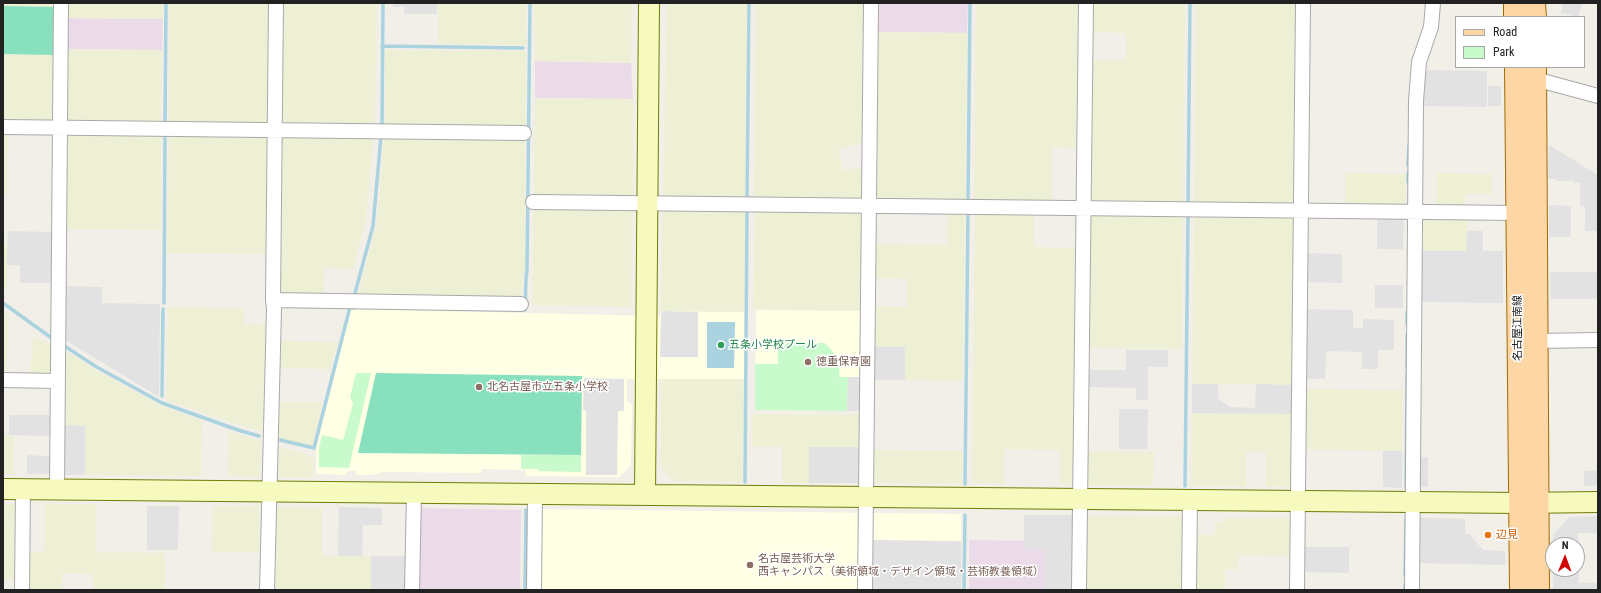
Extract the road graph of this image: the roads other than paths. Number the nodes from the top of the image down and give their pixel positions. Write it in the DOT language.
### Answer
graph roads {
  1 [pos="62,3"];
  2 [pos="276,3"];
  3 [pos="649,3"];
  4 [pos="871,3"];
  5 [pos="1086,3"];
  6 [pos="1303,3"];
  7 [pos="1433,3"];
  8 [pos="1515,3"];
  9 [pos="1534,3"];
  10 [pos="1515,16"];
  11 [pos="1534,16"];
  12 [pos="1516,68"];
  13 [pos="1535,73"];
  14 [pos="1598,96"];
  15 [pos="3,128"];
  16 [pos="60,128"];
  17 [pos="275,131"];
  18 [pos="524,133"];
  19 [pos="533,202"];
  20 [pos="647,203"];
  21 [pos="869,206"];
  22 [pos="1083,208"];
  23 [pos="1300,210"];
  24 [pos="1415,212"];
  25 [pos="1517,213"];
  26 [pos="273,300"];
  27 [pos="522,304"];
  28 [pos="1598,340"];
  29 [pos="1536,342"];
  30 [pos="3,380"];
  31 [pos="58,381"];
  32 [pos="3,489"];
  33 [pos="23,489"];
  34 [pos="57,489"];
  35 [pos="270,491"];
  36 [pos="414,493"];
  37 [pos="534,494"];
  38 [pos="645,494"];
  39 [pos="866,496"];
  40 [pos="1080,499"];
  41 [pos="1190,500"];
  42 [pos="1297,500"];
  43 [pos="1412,502"];
  44 [pos="1528,502"];
  45 [pos="1598,502"];
  46 [pos="22,590"];
  47 [pos="267,590"];
  48 [pos="412,590"];
  49 [pos="534,590"];
  50 [pos="865,590"];
  51 [pos="1079,590"];
  52 [pos="1189,590"];
  53 [pos="1297,590"];
  54 [pos="1412,590"];
  55 [pos="1521,590"];
  56 [pos="1538,590"];
  1 -- 16 [label="street"];
  2 -- 17 [label="street"];
  3 -- 20 [label="street"];
  4 -- 21 [label="street"];
  5 -- 22 [label="street"];
  6 -- 23 [label="street"];
  7 -- 24 [label="street"];
  8 -- 10 [label="main road"];
  9 -- 11 [label="main road"];
  12 -- 25 [label="main road, 名古屋江南線"];
  13 -- 14 [label="street"];
  13 -- 29 [label="main road, 名古屋江南線"];
  15 -- 16 [label="street"];
  16 -- 17 [label="street"];
  16 -- 31 [label="street"];
  17 -- 18 [label="street"];
  17 -- 26 [label="street"];
  19 -- 20 [label="street"];
  20 -- 21 [label="street"];
  20 -- 38 [label="street"];
  21 -- 22 [label="street"];
  21 -- 39 [label="street"];
  22 -- 23 [label="street"];
  22 -- 40 [label="street"];
  23 -- 24 [label="street"];
  23 -- 42 [label="street"];
  24 -- 25 [label="street"];
  24 -- 43 [label="street"];
  25 -- 44 [label="main road, 名古屋江南線"];
  26 -- 27 [label="street"];
  26 -- 35 [label="street"];
  28 -- 29 [label="street"];
  29 -- 44 [label="main road, 名古屋江南線"];
  30 -- 31 [label="street"];
  31 -- 34 [label="street"];
  32 -- 33 [label="street"];
  33 -- 34 [label="street"];
  33 -- 46 [label="street"];
  34 -- 35 [label="street"];
  35 -- 36 [label="street"];
  35 -- 47 [label="street"];
  36 -- 37 [label="street"];
  36 -- 48 [label="street"];
  37 -- 38 [label="street"];
  37 -- 49 [label="street"];
  38 -- 39 [label="street"];
  39 -- 40 [label="street"];
  39 -- 50 [label="street"];
  40 -- 41 [label="street"];
  40 -- 51 [label="street"];
  41 -- 42 [label="street"];
  41 -- 52 [label="street"];
  42 -- 43 [label="street"];
  42 -- 53 [label="street"];
  43 -- 44 [label="street"];
  43 -- 54 [label="street"];
  44 -- 45 [label="street"];
  44 -- 55 [label="main road, 名古屋江南線"];
  44 -- 56 [label="main road, 名古屋江南線"];
}
